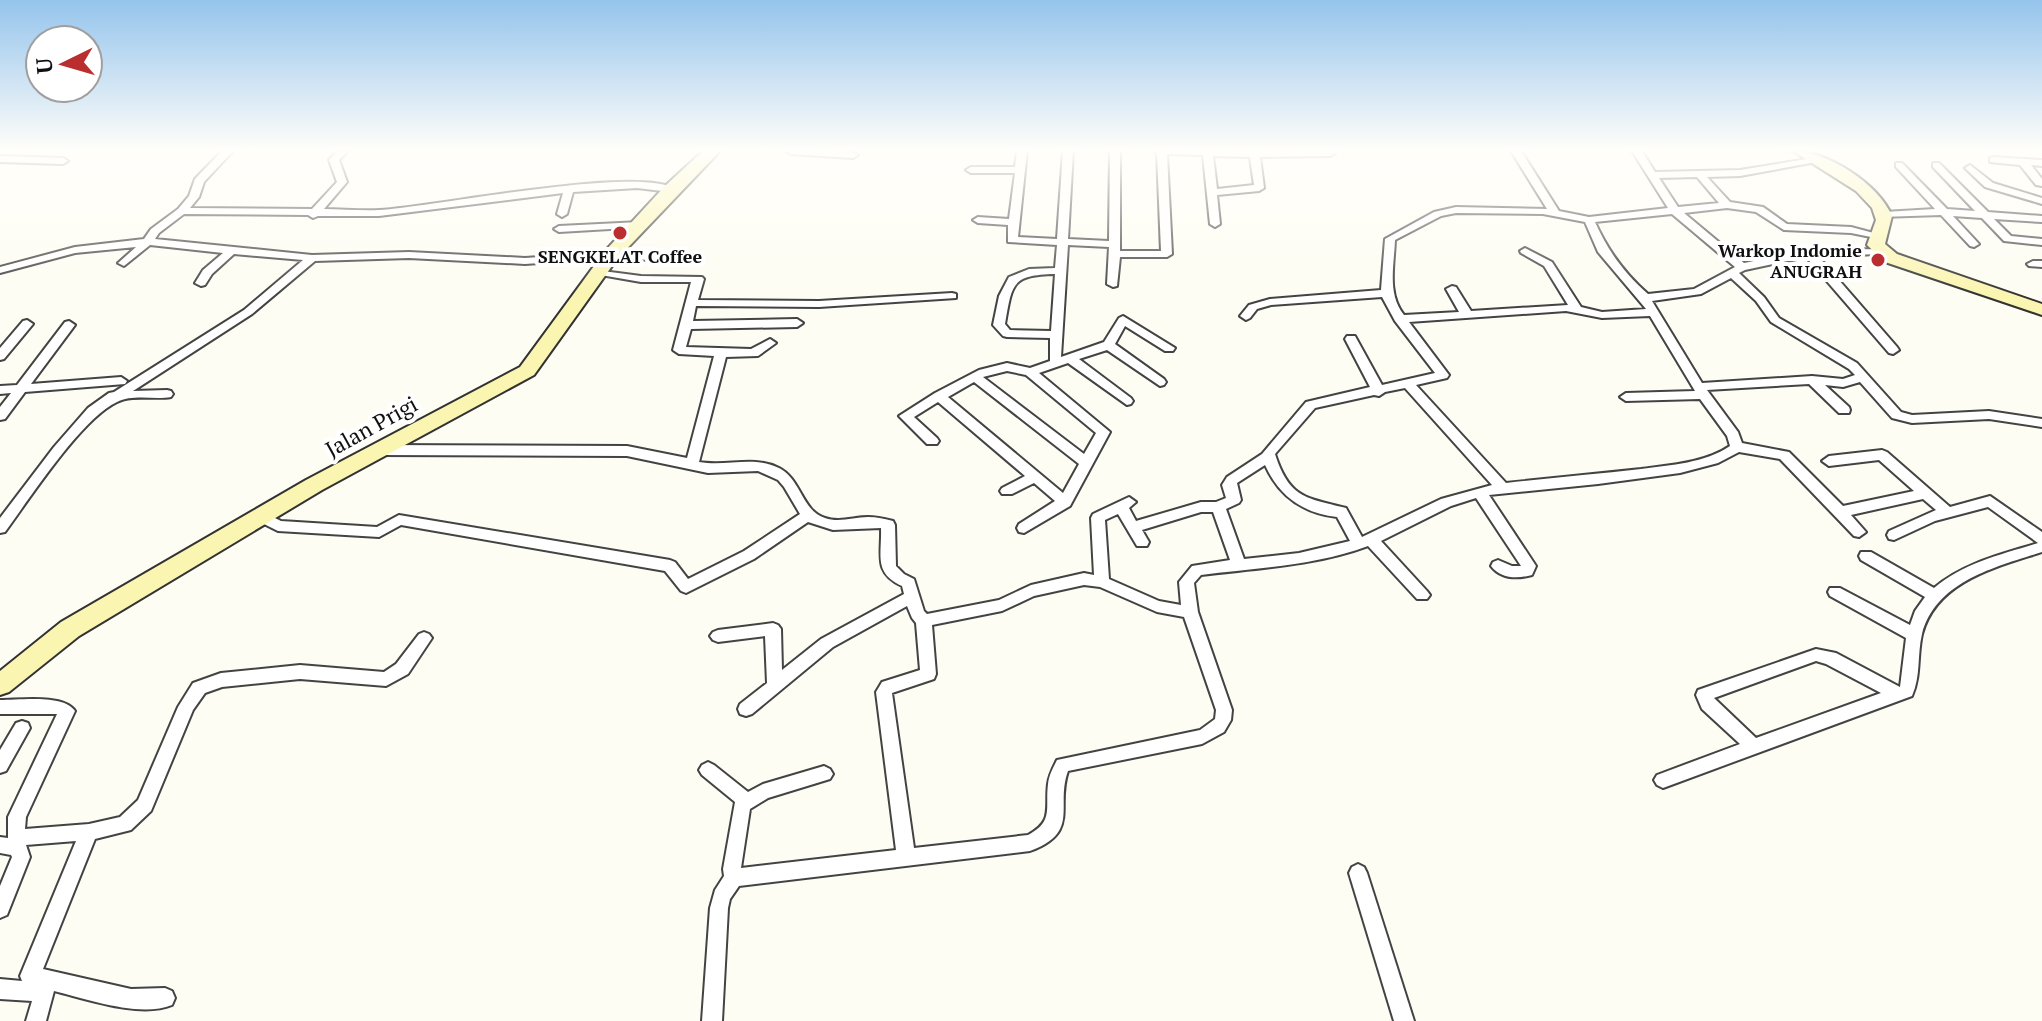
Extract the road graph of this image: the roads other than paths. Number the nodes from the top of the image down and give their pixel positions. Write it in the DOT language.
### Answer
graph roads {
  1 [pos="193,199"];
  2 [pos="327,199"];
  3 [pos="488,199"];
  4 [pos="566,199"];
  5 [pos="663,199"];
  6 [pos="1016,199"];
  7 [pos="1065,199"];
  8 [pos="1115,199"];
  9 [pos="1164,199"];
  10 [pos="1213,199"];
  11 [pos="1546,199"];
  12 [pos="1667,199"];
  13 [pos="1721,199"];
  14 [pos="1868,199"];
  15 [pos="1930,199"];
  16 [pos="1970,199"];
  17 [pos="2006,199"];
  18 [pos="457,202"];
  19 [pos="1727,205"];
  20 [pos="182,211"];
  21 [pos="1675,211"];
  22 [pos="1554,212"];
  23 [pos="1943,212"];
  24 [pos="1984,213"];
  25 [pos="562,214"];
  26 [pos="313,215"];
  27 [pos="1884,215"];
  28 [pos="2022,215"];
  29 [pos="2042,219"];
  30 [pos="450,220"];
  31 [pos="978,220"];
  32 [pos="1589,220"];
  33 [pos="1013,222"];
  34 [pos="1215,224"];
  35 [pos="640,225"];
  36 [pos="1813,228"];
  37 [pos="559,229"];
  38 [pos="148,242"];
  39 [pos="2042,242"];
  40 [pos="1063,243"];
  41 [pos="1879,244"];
  42 [pos="1974,244"];
  43 [pos="1114,249"];
  44 [pos="232,250"];
  45 [pos="1525,251"];
  46 [pos="1835,252"];
  47 [pos="1809,253"];
  48 [pos="312,258"];
  49 [pos="672,258"];
  50 [pos="124,263"];
  51 [pos="605,263"];
  52 [pos="0,270"];
  53 [pos="1738,270"];
  54 [pos="1059,271"];
  55 [pos="201,283"];
  56 [pos="1113,284"];
  57 [pos="1452,289"];
  58 [pos="1387,293"];
  59 [pos="952,296"];
  60 [pos="1645,298"];
  61 [pos="692,303"];
  62 [pos="1576,309"];
  63 [pos="2042,310"];
  64 [pos="1653,312"];
  65 [pos="1466,313"];
  66 [pos="1246,316"];
  67 [pos="1399,319"];
  68 [pos="797,323"];
  69 [pos="27,324"];
  70 [pos="69,325"];
  71 [pos="687,325"];
  72 [pos="1056,335"];
  73 [pos="1351,339"];
  74 [pos="770,343"];
  75 [pos="1108,345"];
  76 [pos="1169,348"];
  77 [pos="1893,350"];
  78 [pos="721,353"];
  79 [pos="0,356"];
  80 [pos="1071,359"];
  81 [pos="1055,360"];
  82 [pos="1030,372"];
  83 [pos="975,377"];
  84 [pos="1863,377"];
  85 [pos="1812,380"];
  86 [pos="121,381"];
  87 [pos="1160,382"];
  88 [pos="1409,385"];
  89 [pos="21,388"];
  90 [pos="0,390"];
  91 [pos="1701,391"];
  92 [pos="1379,392"];
  93 [pos="167,394"];
  94 [pos="113,396"];
  95 [pos="939,396"];
  96 [pos="1626,397"];
  97 [pos="1127,401"];
  98 [pos="1844,410"];
  99 [pos="0,416"];
  100 [pos="2042,423"];
  101 [pos="932,441"];
  102 [pos="1737,447"];
  103 [pos="377,450"];
  104 [pos="1268,456"];
  105 [pos="1829,461"];
  106 [pos="1086,462"];
  107 [pos="692,464"];
  108 [pos="1036,476"];
  109 [pos="1503,489"];
  110 [pos="1007,491"];
  111 [pos="1479,492"];
  112 [pos="1924,494"];
  113 [pos="1065,502"];
  114 [pos="1218,507"];
  115 [pos="1840,512"];
  116 [pos="1947,512"];
  117 [pos="809,515"];
  118 [pos="261,516"];
  119 [pos="1134,527"];
  120 [pos="0,528"];
  121 [pos="1024,528"];
  122 [pos="1859,532"];
  123 [pos="1894,535"];
  124 [pos="2042,539"];
  125 [pos="1142,542"];
  126 [pos="1365,542"];
  127 [pos="2042,547"];
  128 [pos="1866,556"];
  129 [pos="1239,565"];
  130 [pos="1498,566"];
  131 [pos="1102,582"];
  132 [pos="1835,592"];
  133 [pos="1933,594"];
  134 [pos="1422,595"];
  135 [pos="912,597"];
  136 [pos="1190,612"];
  137 [pos="924,621"];
  138 [pos="1914,635"];
  139 [pos="718,636"];
  140 [pos="424,638"];
  141 [pos="0,685"];
  142 [pos="775,686"];
  143 [pos="1897,694"];
  144 [pos="0,707"];
  145 [pos="746,709"];
  146 [pos="22,728"];
  147 [pos="1753,746"];
  148 [pos="0,764"];
  149 [pos="708,770"];
  150 [pos="824,774"];
  151 [pos="1663,780"];
  152 [pos="747,801"];
  153 [pos="89,832"];
  154 [pos="0,845"];
  155 [pos="906,858"];
  156 [pos="1358,873"];
  157 [pos="734,878"];
  158 [pos="0,909"];
  159 [pos="0,989"];
  160 [pos="165,998"];
  161 [pos="36,1021"];
  162 [pos="712,1021"];
  163 [pos="1404,1021"];
  1 -- 20 [label="street"];
  2 -- 26 [label="street"];
  3 -- 18 [label="street"];
  4 -- 25 [label="street"];
  5 -- 35 [label="street, Jalan Prigi"];
  6 -- 33 [label="street"];
  7 -- 40 [label="street"];
  8 -- 43 [label="street"];
  9 -- 43 [label="street"];
  10 -- 34 [label="street"];
  11 -- 22 [label="street"];
  12 -- 21 [label="street"];
  13 -- 19 [label="street"];
  14 -- 27 [label="street"];
  15 -- 23 [label="street"];
  16 -- 24 [label="street"];
  17 -- 28 [label="street"];
  18 -- 26 [label="street"];
  18 -- 30 [label="street"];
  19 -- 21 [label="street"];
  19 -- 36 [label="street"];
  20 -- 26 [label="street"];
  20 -- 38 [label="street"];
  21 -- 32 [label="street"];
  21 -- 53 [label="street"];
  22 -- 32 [label="street"];
  22 -- 58 [label="street"];
  23 -- 24 [label="street"];
  23 -- 27 [label="street"];
  23 -- 42 [label="street"];
  24 -- 28 [label="street"];
  24 -- 39 [label="street"];
  27 -- 41 [label="street"];
  28 -- 29 [label="street"];
  31 -- 33 [label="street"];
  32 -- 60 [label="street"];
  33 -- 40 [label="street"];
  35 -- 37 [label="street"];
  35 -- 51 [label="street, Jalan Prigi"];
  36 -- 41 [label="street"];
  36 -- 46 [label="street"];
  38 -- 44 [label="street"];
  38 -- 50 [label="street"];
  38 -- 52 [label="street"];
  40 -- 43 [label="street"];
  40 -- 54 [label="street"];
  41 -- 46 [label="street"];
  41 -- 63 [label="street"];
  43 -- 56 [label="street"];
  44 -- 48 [label="street"];
  44 -- 55 [label="street"];
  45 -- 62 [label="street"];
  46 -- 47 [label="street"];
  47 -- 53 [label="street"];
  47 -- 77 [label="street"];
  48 -- 51 [label="street"];
  48 -- 94 [label="street"];
  49 -- 51 [label="street"];
  51 -- 61 [label="street"];
  51 -- 103 [label="street, Jalan Prigi"];
  53 -- 60 [label="street"];
  53 -- 84 [label="street"];
  54 -- 72 [label="street"];
  54 -- 72 [label="street"];
  57 -- 65 [label="street"];
  58 -- 66 [label="street"];
  58 -- 67 [label="street"];
  59 -- 61 [label="street"];
  60 -- 64 [label="street"];
  61 -- 71 [label="street"];
  62 -- 64 [label="street"];
  62 -- 65 [label="street"];
  64 -- 91 [label="street"];
  65 -- 67 [label="street"];
  67 -- 88 [label="street"];
  68 -- 71 [label="street"];
  69 -- 79 [label="street"];
  70 -- 89 [label="street"];
  71 -- 78 [label="street"];
  72 -- 81 [label="street"];
  73 -- 92 [label="street"];
  74 -- 78 [label="street"];
  75 -- 76 [label="street"];
  75 -- 80 [label="street"];
  75 -- 87 [label="street"];
  78 -- 107 [label="street"];
  80 -- 81 [label="street"];
  80 -- 97 [label="street"];
  81 -- 82 [label="street"];
  82 -- 83 [label="street"];
  82 -- 106 [label="street"];
  83 -- 95 [label="street"];
  83 -- 106 [label="street"];
  84 -- 85 [label="street"];
  84 -- 100 [label="street"];
  85 -- 91 [label="street"];
  85 -- 98 [label="street"];
  86 -- 89 [label="street"];
  88 -- 92 [label="street"];
  88 -- 109 [label="street"];
  89 -- 90 [label="street"];
  89 -- 99 [label="street"];
  91 -- 96 [label="street"];
  91 -- 102 [label="street"];
  92 -- 104 [label="street"];
  93 -- 94 [label="street"];
  94 -- 120 [label="street"];
  95 -- 101 [label="street"];
  95 -- 108 [label="street"];
  102 -- 109 [label="street"];
  102 -- 115 [label="street"];
  103 -- 107 [label="street"];
  103 -- 118 [label="street, Jalan Prigi"];
  104 -- 114 [label="street"];
  104 -- 126 [label="street"];
  105 -- 112 [label="street"];
  106 -- 113 [label="street"];
  107 -- 117 [label="street"];
  108 -- 110 [label="street"];
  108 -- 113 [label="street"];
  109 -- 111 [label="street"];
  111 -- 126 [label="street"];
  111 -- 130 [label="street"];
  112 -- 115 [label="street"];
  112 -- 116 [label="street"];
  113 -- 121 [label="street"];
  114 -- 119 [label="street"];
  114 -- 129 [label="street"];
  115 -- 122 [label="street"];
  116 -- 123 [label="street"];
  116 -- 124 [label="street"];
  117 -- 118 [label="street"];
  117 -- 135 [label="street"];
  118 -- 141 [label="street, Jalan Prigi"];
  119 -- 125 [label="street"];
  119 -- 131 [label="street"];
  126 -- 129 [label="street"];
  126 -- 134 [label="street"];
  127 -- 133 [label="street"];
  128 -- 133 [label="street"];
  129 -- 136 [label="street"];
  131 -- 136 [label="street"];
  131 -- 137 [label="street"];
  132 -- 138 [label="street"];
  133 -- 138 [label="street"];
  135 -- 137 [label="street"];
  135 -- 142 [label="street"];
  136 -- 155 [label="street"];
  137 -- 155 [label="street"];
  138 -- 143 [label="street"];
  139 -- 142 [label="street"];
  140 -- 153 [label="street"];
  142 -- 145 [label="street"];
  143 -- 147 [label="street"];
  143 -- 147 [label="street"];
  144 -- 153 [label="street"];
  146 -- 148 [label="street"];
  147 -- 151 [label="street"];
  149 -- 152 [label="street"];
  150 -- 152 [label="street"];
  152 -- 157 [label="street"];
  153 -- 160 [label="street"];
  154 -- 158 [label="street"];
  155 -- 157 [label="street"];
  156 -- 163 [label="street"];
  157 -- 162 [label="street"];
  159 -- 161 [label="street"];
}
